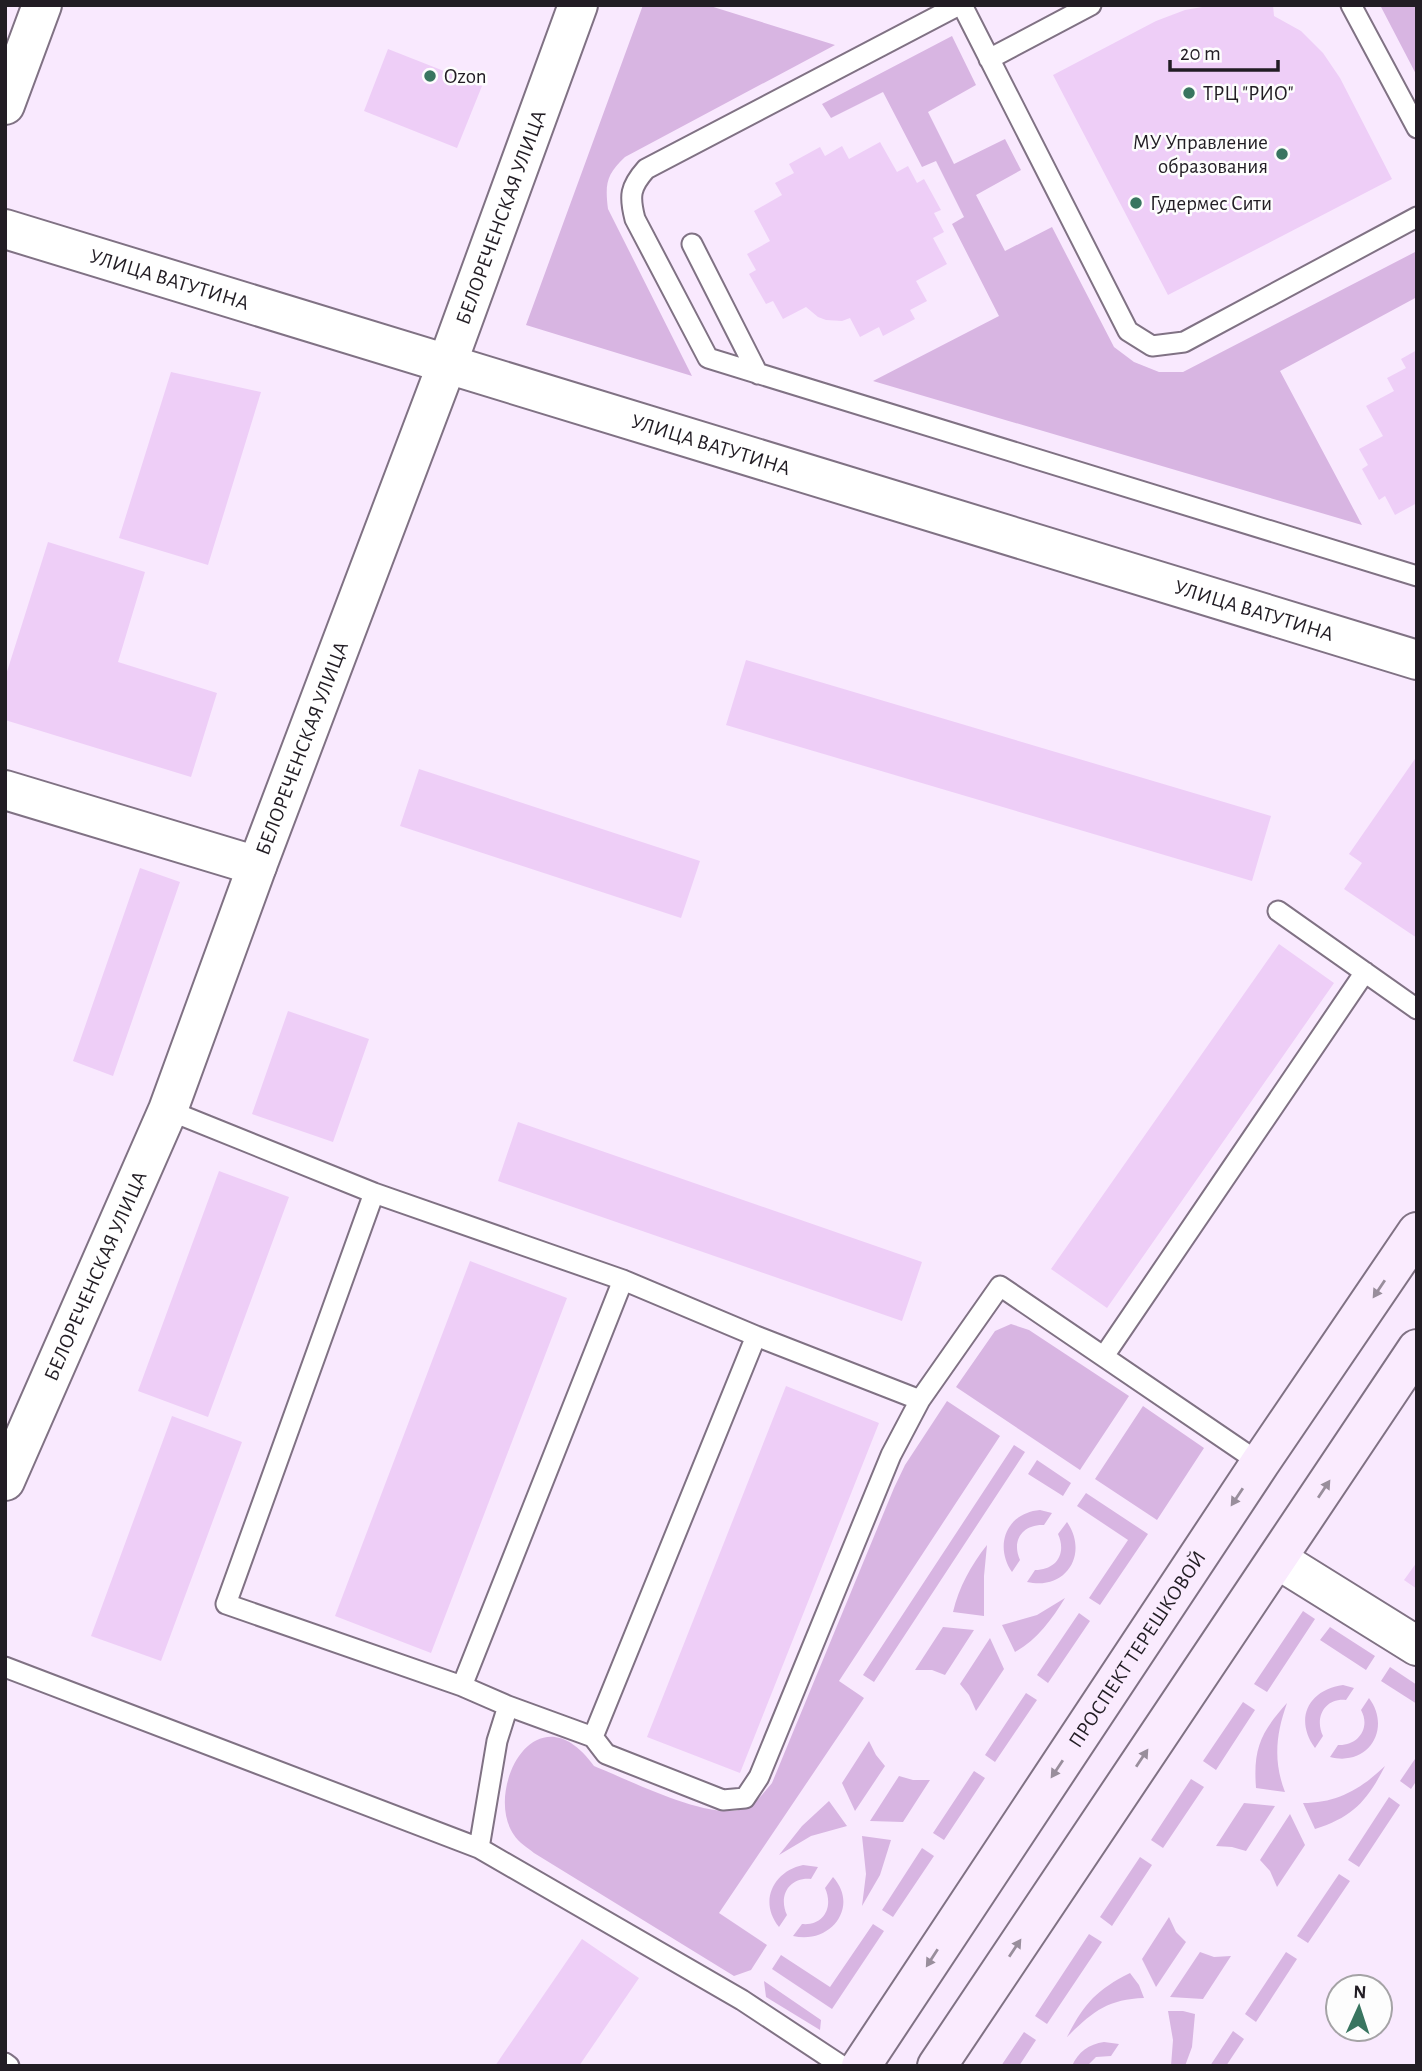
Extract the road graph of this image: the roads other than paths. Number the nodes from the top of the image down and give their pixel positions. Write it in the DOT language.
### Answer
graph roads {
  1 [pos="42,5"];
  2 [pos="578,5"];
  3 [pos="960,5"];
  4 [pos="1091,5"];
  5 [pos="1351,5"];
  6 [pos="989,59"];
  7 [pos="5,105"];
  8 [pos="1417,128"];
  9 [pos="1417,217"];
  10 [pos="5,229"];
  11 [pos="692,244"];
  12 [pos="447,364"];
  13 [pos="758,373"];
  14 [pos="1417,576"];
  15 [pos="1417,660"];
  16 [pos="5,790"];
  17 [pos="257,866"];
  18 [pos="1278,911"];
  19 [pos="1365,972"];
  20 [pos="1417,1009"];
  21 [pos="168,1110"];
  22 [pos="374,1193"];
  23 [pos="1417,1232"];
  24 [pos="623,1280"];
  25 [pos="757,1336"];
  26 [pos="1417,1349"];
  27 [pos="1104,1356"];
  28 [pos="920,1400"];
  29 [pos="1260,1463"];
  30 [pos="5,1481"];
  31 [pos="1277,1559"];
  32 [pos="1417,1646"];
  33 [pos="5,1667"];
  34 [pos="462,1686"];
  35 [pos="508,1706"];
  36 [pos="593,1737"];
  37 [pos="480,1848"];
  38 [pos="842,2066"];
  39 [pos="861,2066"];
  40 [pos="937,2066"];
  1 -- 7 [label="street"];
  2 -- 12 [label="street, БЕЛОРЕЧЕНСКАЯ УЛИЦА"];
  3 -- 6 [label="lane"];
  3 -- 13 [label="lane"];
  4 -- 6 [label="lane"];
  5 -- 8 [label="lane"];
  6 -- 9 [label="lane"];
  10 -- 12 [label="street, УЛИЦА ВАТУТИНА"];
  11 -- 13 [label="lane"];
  12 -- 15 [label="street, УЛИЦА ВАТУТИНА"];
  12 -- 17 [label="street, БЕЛОРЕЧЕНСКАЯ УЛИЦА"];
  13 -- 14 [label="lane"];
  16 -- 17 [label="street"];
  17 -- 21 [label="street, БЕЛОРЕЧЕНСКАЯ УЛИЦА"];
  18 -- 19 [label="lane"];
  19 -- 20 [label="lane"];
  19 -- 27 [label="lane"];
  21 -- 22 [label="lane"];
  21 -- 30 [label="street, БЕЛОРЕЧЕНСКАЯ УЛИЦА"];
  22 -- 24 [label="lane"];
  22 -- 34 [label="lane"];
  23 -- 29 [label="main road, ПРОСПЕКТ ТЕРЕШКОВОЙ, one-way"];
  24 -- 25 [label="lane"];
  24 -- 34 [label="lane"];
  25 -- 28 [label="lane"];
  25 -- 36 [label="lane"];
  31 -- 26 [label="main road, one-way"];
  27 -- 28 [label="lane"];
  27 -- 29 [label="lane"];
  28 -- 36 [label="lane"];
  29 -- 39 [label="main road, ПРОСПЕКТ ТЕРЕШКОВОЙ, one-way"];
  31 -- 32 [label="street"];
  40 -- 31 [label="main road, one-way"];
  33 -- 37 [label="lane"];
  34 -- 35 [label="lane"];
  35 -- 36 [label="lane"];
  35 -- 37 [label="lane"];
  37 -- 38 [label="lane"];
}
